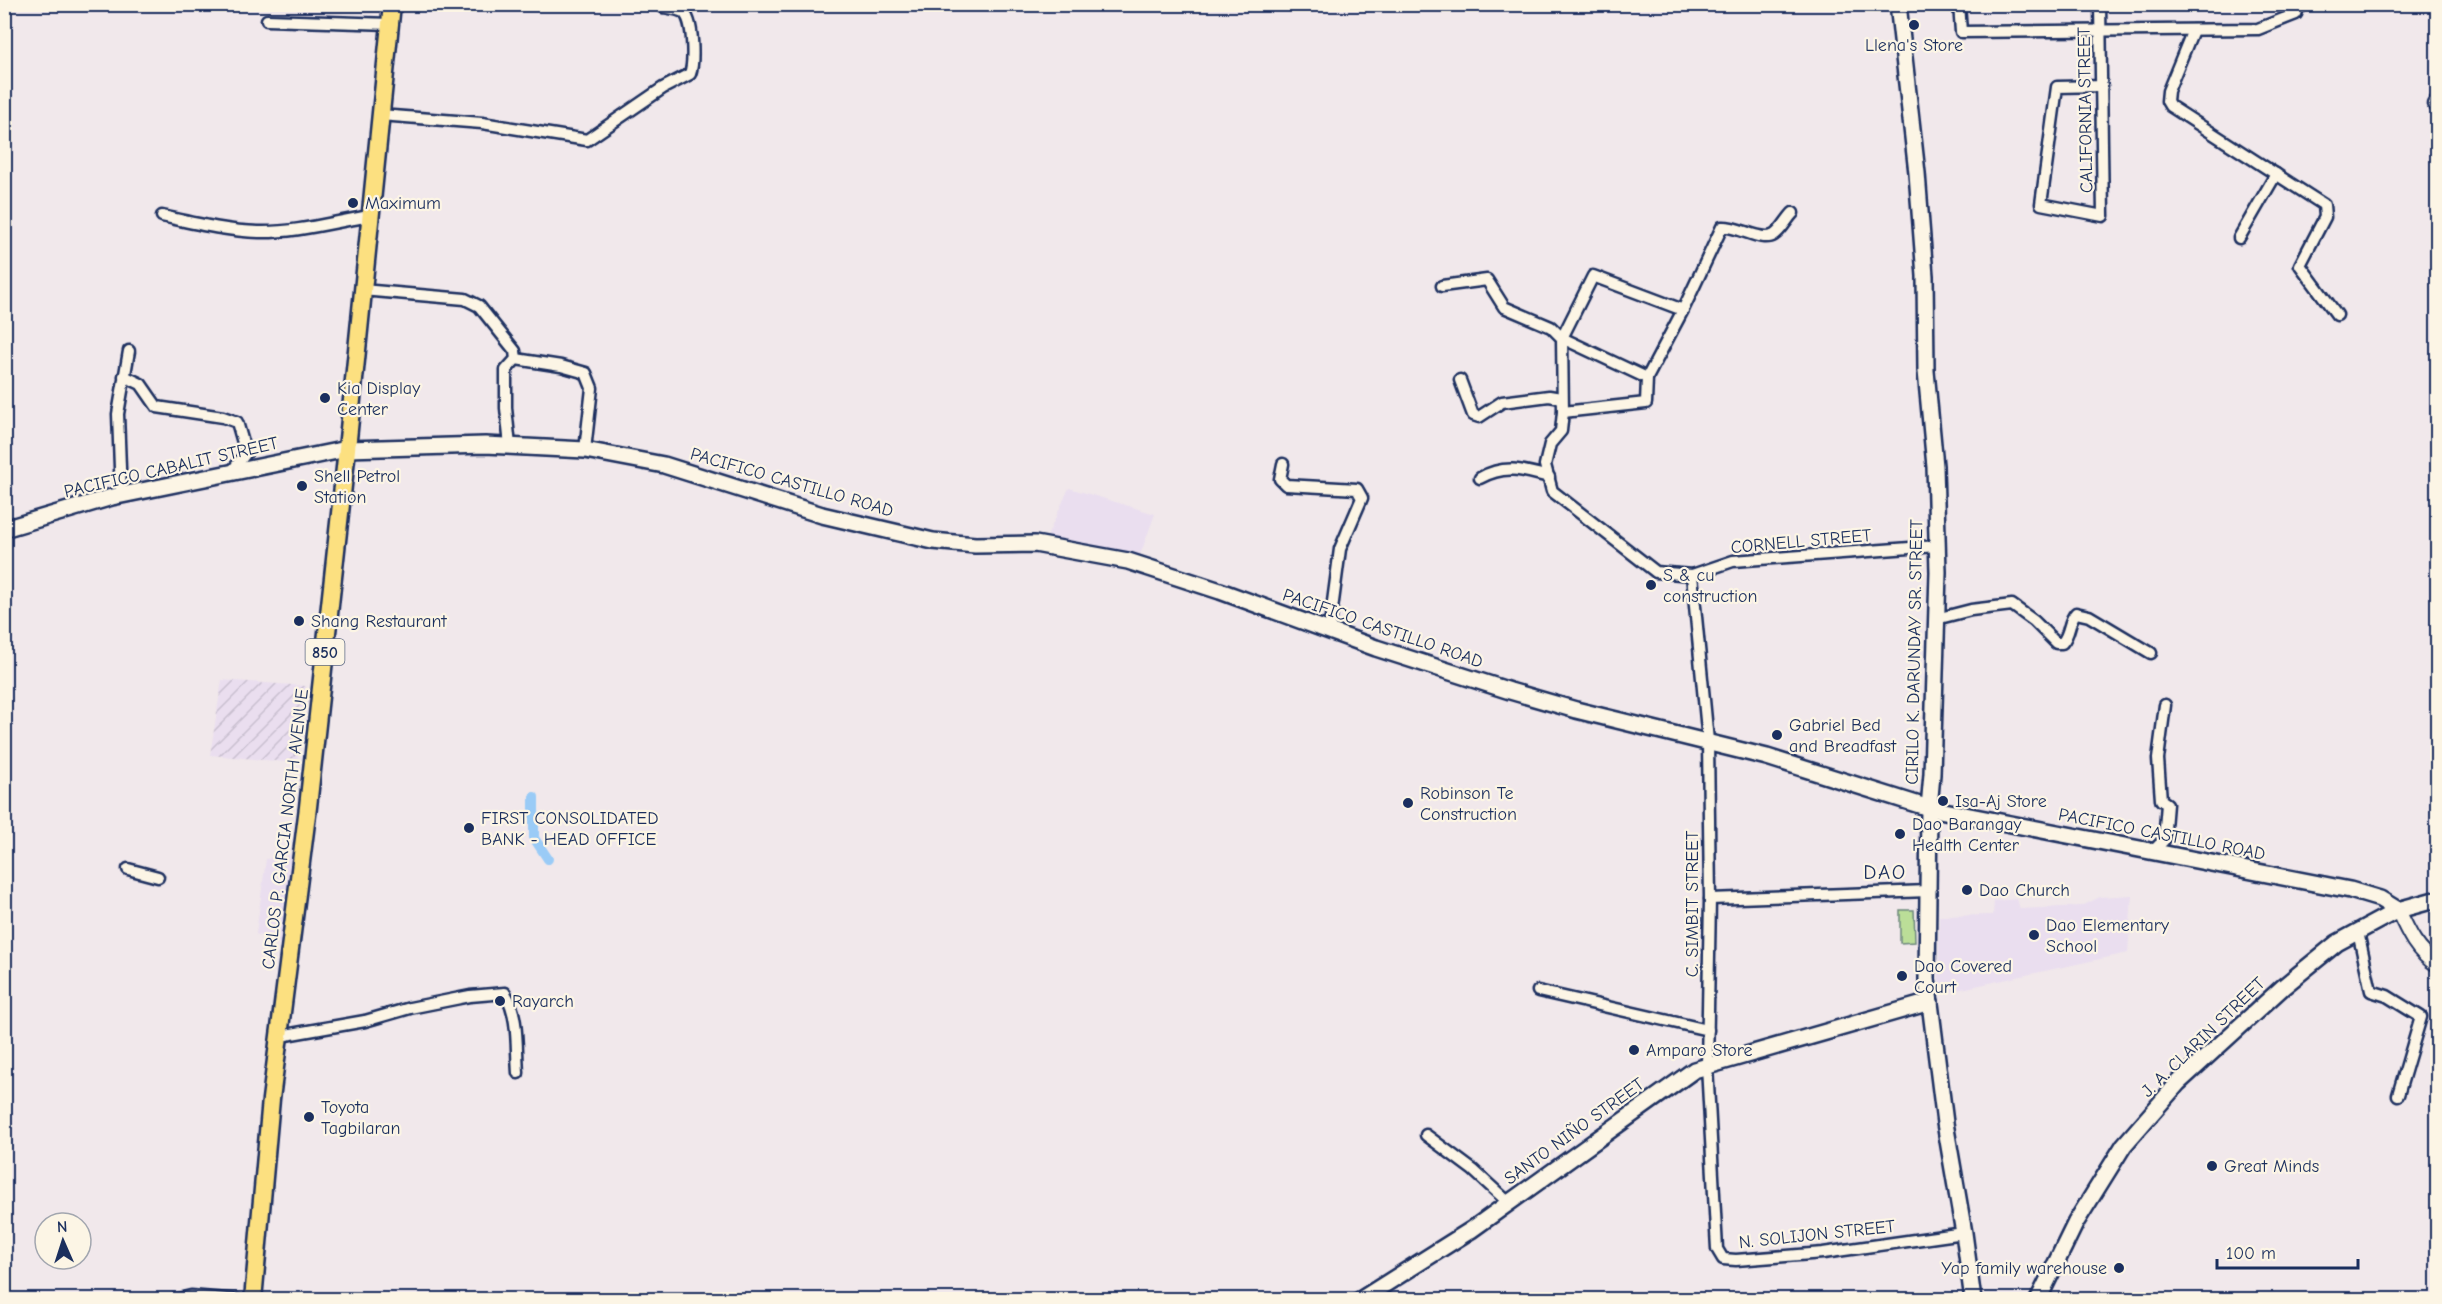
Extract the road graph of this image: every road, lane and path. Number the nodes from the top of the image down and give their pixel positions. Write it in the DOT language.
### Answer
graph roads {
  1 [pos="392,4"];
  2 [pos="1898,4"];
  3 [pos="1959,4"];
  4 [pos="2100,4"];
  5 [pos="2300,4"];
  6 [pos="663,7"];
  7 [pos="267,20"];
  8 [pos="390,24"];
  9 [pos="2101,29"];
  10 [pos="2193,30"];
  11 [pos="2102,86"];
  12 [pos="2438,97"];
  13 [pos="2438,107"];
  14 [pos="380,115"];
  15 [pos="2276,174"];
  16 [pos="1793,213"];
  17 [pos="162,216"];
  18 [pos="370,216"];
  19 [pos="2239,238"];
  20 [pos="1442,286"];
  21 [pos="362,290"];
  22 [pos="1683,310"];
  23 [pos="2337,315"];
  24 [pos="1562,338"];
  25 [pos="129,351"];
  26 [pos="516,359"];
  27 [pos="124,376"];
  28 [pos="1647,378"];
  29 [pos="1460,380"];
  30 [pos="1561,399"];
  31 [pos="1563,412"];
  32 [pos="510,446"];
  33 [pos="347,449"];
  34 [pos="585,450"];
  35 [pos="1283,464"];
  36 [pos="232,471"];
  37 [pos="1548,477"];
  38 [pos="1480,478"];
  39 [pos="121,495"];
  40 [pos="4,529"];
  41 [pos="1937,546"];
  42 [pos="1692,575"];
  43 [pos="1936,619"];
  44 [pos="1329,632"];
  45 [pos="2151,653"];
  46 [pos="2165,705"];
  47 [pos="1708,741"];
  48 [pos="1929,808"];
  49 [pos="2151,853"];
  50 [pos="128,869"];
  51 [pos="158,877"];
  52 [pos="1928,891"];
  53 [pos="1710,899"];
  54 [pos="2438,899"];
  55 [pos="2398,910"];
  56 [pos="2358,932"];
  57 [pos="2438,965"];
  58 [pos="1538,991"];
  59 [pos="1930,1002"];
  60 [pos="1708,1030"];
  61 [pos="280,1036"];
  62 [pos="1707,1066"];
  63 [pos="518,1073"];
  64 [pos="2398,1095"];
  65 [pos="1426,1135"];
  66 [pos="1509,1203"];
  67 [pos="1964,1233"];
  68 [pos="174,1299"];
  69 [pos="238,1299"];
  70 [pos="253,1299"];
  71 [pos="1360,1299"];
  72 [pos="1973,1299"];
  73 [pos="2038,1299"];
  1 -- 8 [label="main road, CARLOS P. GARCIA NORTH AVENUE / 850"];
  2 -- 41 [label="main road, CIRILO K. DARUNDAY SR. STREET"];
  3 -- 9 [label="street"];
  4 -- 9 [label="street, CALIFORNIA STREET"];
  5 -- 10 [label="street"];
  6 -- 14 [label="street"];
  7 -- 8 [label="street"];
  8 -- 14 [label="main road, CARLOS P. GARCIA NORTH AVENUE / 850"];
  9 -- 10 [label="street"];
  9 -- 11 [label="street, CALIFORNIA STREET"];
  10 -- 15 [label="street"];
  11 -- 11 [label="street, CALIFORNIA STREET"];
  12 -- 13 [label="street"];
  14 -- 18 [label="main road, CARLOS P. GARCIA NORTH AVENUE / 850"];
  15 -- 19 [label="street"];
  15 -- 23 [label="street"];
  16 -- 22 [label="street"];
  17 -- 18 [label="street"];
  18 -- 21 [label="main road, CARLOS P. GARCIA NORTH AVENUE / 850"];
  20 -- 24 [label="street"];
  21 -- 26 [label="street"];
  21 -- 33 [label="main road, CARLOS P. GARCIA NORTH AVENUE / 850"];
  22 -- 24 [label="street"];
  22 -- 28 [label="street"];
  24 -- 28 [label="street"];
  24 -- 30 [label="street"];
  25 -- 27 [label="street"];
  26 -- 32 [label="street"];
  26 -- 34 [label="street"];
  27 -- 36 [label="street"];
  27 -- 39 [label="street"];
  28 -- 31 [label="street"];
  29 -- 30 [label="street"];
  30 -- 31 [label="street"];
  31 -- 37 [label="street"];
  32 -- 33 [label="main road, PACIFICO CASTILLO ROAD"];
  32 -- 34 [label="main road, PACIFICO CASTILLO ROAD"];
  33 -- 36 [label="main road, PACIFICO CABALIT STREET"];
  33 -- 61 [label="main road, CARLOS P. GARCIA NORTH AVENUE / 850"];
  34 -- 44 [label="main road, PACIFICO CASTILLO ROAD"];
  35 -- 44 [label="street"];
  36 -- 39 [label="main road, PACIFICO CABALIT STREET"];
  37 -- 38 [label="street"];
  37 -- 42 [label="street"];
  39 -- 40 [label="main road, PACIFICO CABALIT STREET"];
  41 -- 42 [label="street, CORNELL STREET"];
  41 -- 43 [label="main road, CIRILO K. DARUNDAY SR. STREET"];
  42 -- 47 [label="street"];
  43 -- 45 [label="street"];
  43 -- 48 [label="main road, CIRILO K. DARUNDAY SR. STREET"];
  44 -- 47 [label="main road, PACIFICO CASTILLO ROAD"];
  46 -- 49 [label="street"];
  47 -- 48 [label="main road, PACIFICO CASTILLO ROAD"];
  47 -- 53 [label="street, C. SIMBIT STREET"];
  48 -- 49 [label="main road, PACIFICO CASTILLO ROAD"];
  48 -- 52 [label="main road, CIRILO K. DARUNDAY SR. STREET"];
  49 -- 55 [label="main road, PACIFICO CASTILLO ROAD"];
  50 -- 51 [label="street"];
  52 -- 53 [label="street"];
  52 -- 59 [label="main road, CIRILO K. DARUNDAY SR. STREET"];
  53 -- 60 [label="street, C. SIMBIT STREET"];
  54 -- 55 [label="main road, J. A. CLARIN STREET"];
  55 -- 56 [label="main road, J. A. CLARIN STREET"];
  55 -- 57 [label="street"];
  56 -- 64 [label="street"];
  56 -- 73 [label="main road, J. A. CLARIN STREET"];
  58 -- 60 [label="street"];
  59 -- 62 [label="main road, SANTO NIÑO STREET"];
  59 -- 67 [label="main road, CIRILO K. DARUNDAY SR. STREET"];
  60 -- 62 [label="street, C. SIMBIT STREET"];
  61 -- 63 [label="street"];
  61 -- 70 [label="main road, CARLOS P. GARCIA NORTH AVENUE / 850"];
  62 -- 66 [label="main road, SANTO NIÑO STREET"];
  62 -- 67 [label="street, N. SOLIJON STREET"];
  65 -- 66 [label="street"];
  66 -- 71 [label="main road, SANTO NIÑO STREET"];
  67 -- 72 [label="main road, CIRILO K. DARUNDAY SR. STREET"];
  68 -- 69 [label="street"];
}
